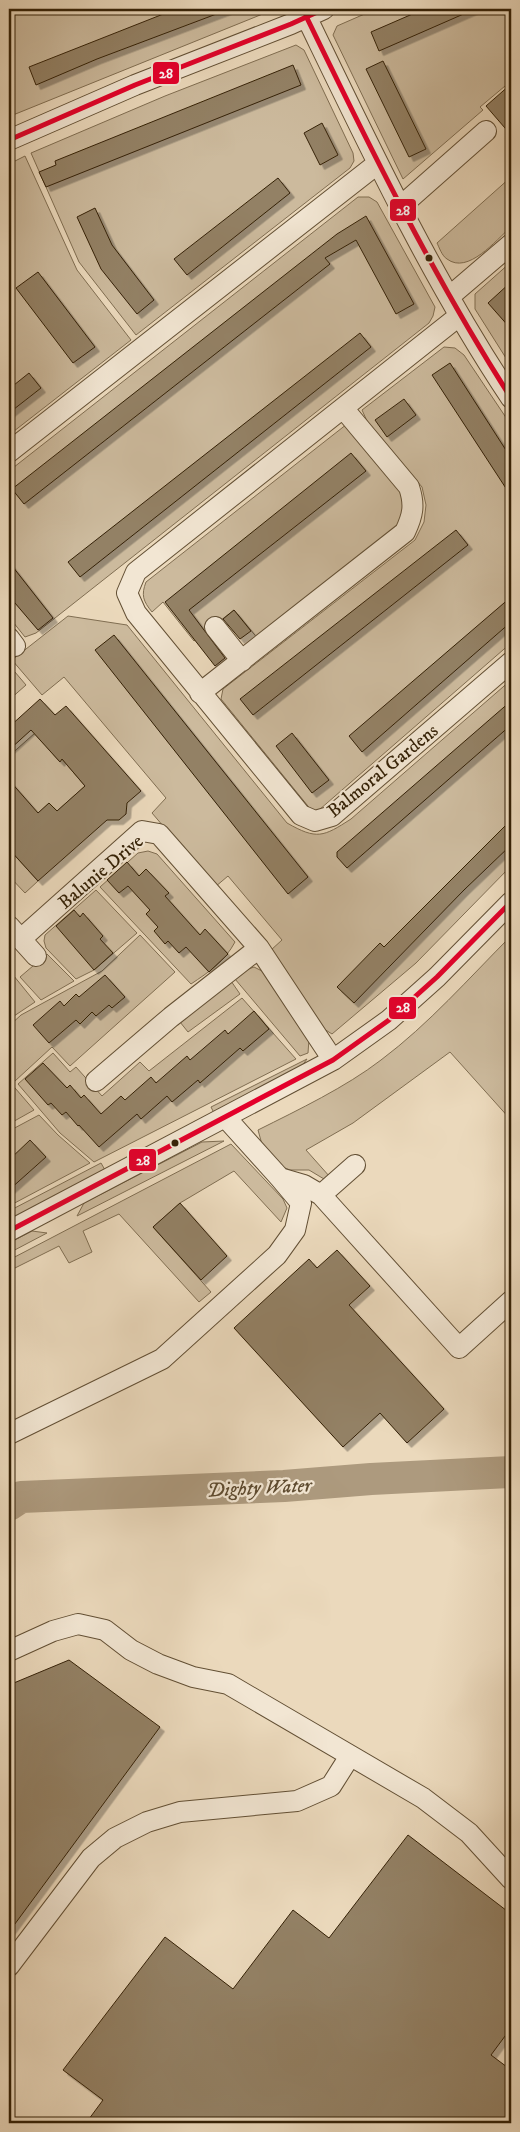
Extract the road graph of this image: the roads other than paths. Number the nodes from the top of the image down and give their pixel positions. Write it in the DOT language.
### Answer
graph roads {
  1 [pos="315,13"];
  2 [pos="486,132"];
  3 [pos="9,140"];
  4 [pos="377,164"];
  5 [pos="400,207"];
  6 [pos="511,244"];
  7 [pos="449,297"];
  8 [pos="459,316"];
  9 [pos="511,398"];
  10 [pos="342,408"];
  11 [pos="9,452"];
  12 [pos="215,627"];
  13 [pos="242,661"];
  14 [pos="511,662"];
  15 [pos="200,693"];
  16 [pos="511,902"];
  17 [pos="15,933"];
  18 [pos="259,948"];
  19 [pos="36,956"];
  20 [pos="333,1060"];
  21 [pos="96,1081"];
  22 [pos="226,1118"];
  23 [pos="354,1165"];
  24 [pos="280,1178"];
  25 [pos="320,1195"];
  26 [pos="9,1231"];
  27 [pos="511,1301"];
  28 [pos="9,1434"];
  29 [pos="9,1651"];
  30 [pos="350,1756"];
  31 [pos="511,1879"];
  32 [pos="9,1966"];
  1 -- 3 [label="street"];
  1 -- 4 [label="street"];
  2 -- 5 [label="street"];
  4 -- 5 [label="street"];
  4 -- 11 [label="street"];
  5 -- 7 [label="street"];
  6 -- 7 [label="street"];
  7 -- 8 [label="street"];
  8 -- 9 [label="street"];
  8 -- 10 [label="street, Balmoral Gardens"];
  10 -- 13 [label="street"];
  10 -- 15 [label="street, Balmoral Gardens"];
  12 -- 13 [label="street"];
  13 -- 15 [label="street"];
  14 -- 15 [label="street, Balmoral Gardens"];
  16 -- 20 [label="street"];
  17 -- 18 [label="street, Balunie Drive"];
  17 -- 19 [label="street, Balunie Drive"];
  18 -- 20 [label="street, Balunie Drive"];
  18 -- 21 [label="street"];
  20 -- 22 [label="street"];
  22 -- 24 [label="street"];
  22 -- 26 [label="street"];
  23 -- 25 [label="street"];
  24 -- 25 [label="street"];
  24 -- 28 [label="street"];
  25 -- 27 [label="street"];
  29 -- 30 [label="street"];
  30 -- 31 [label="street"];
  30 -- 32 [label="street"];
}
